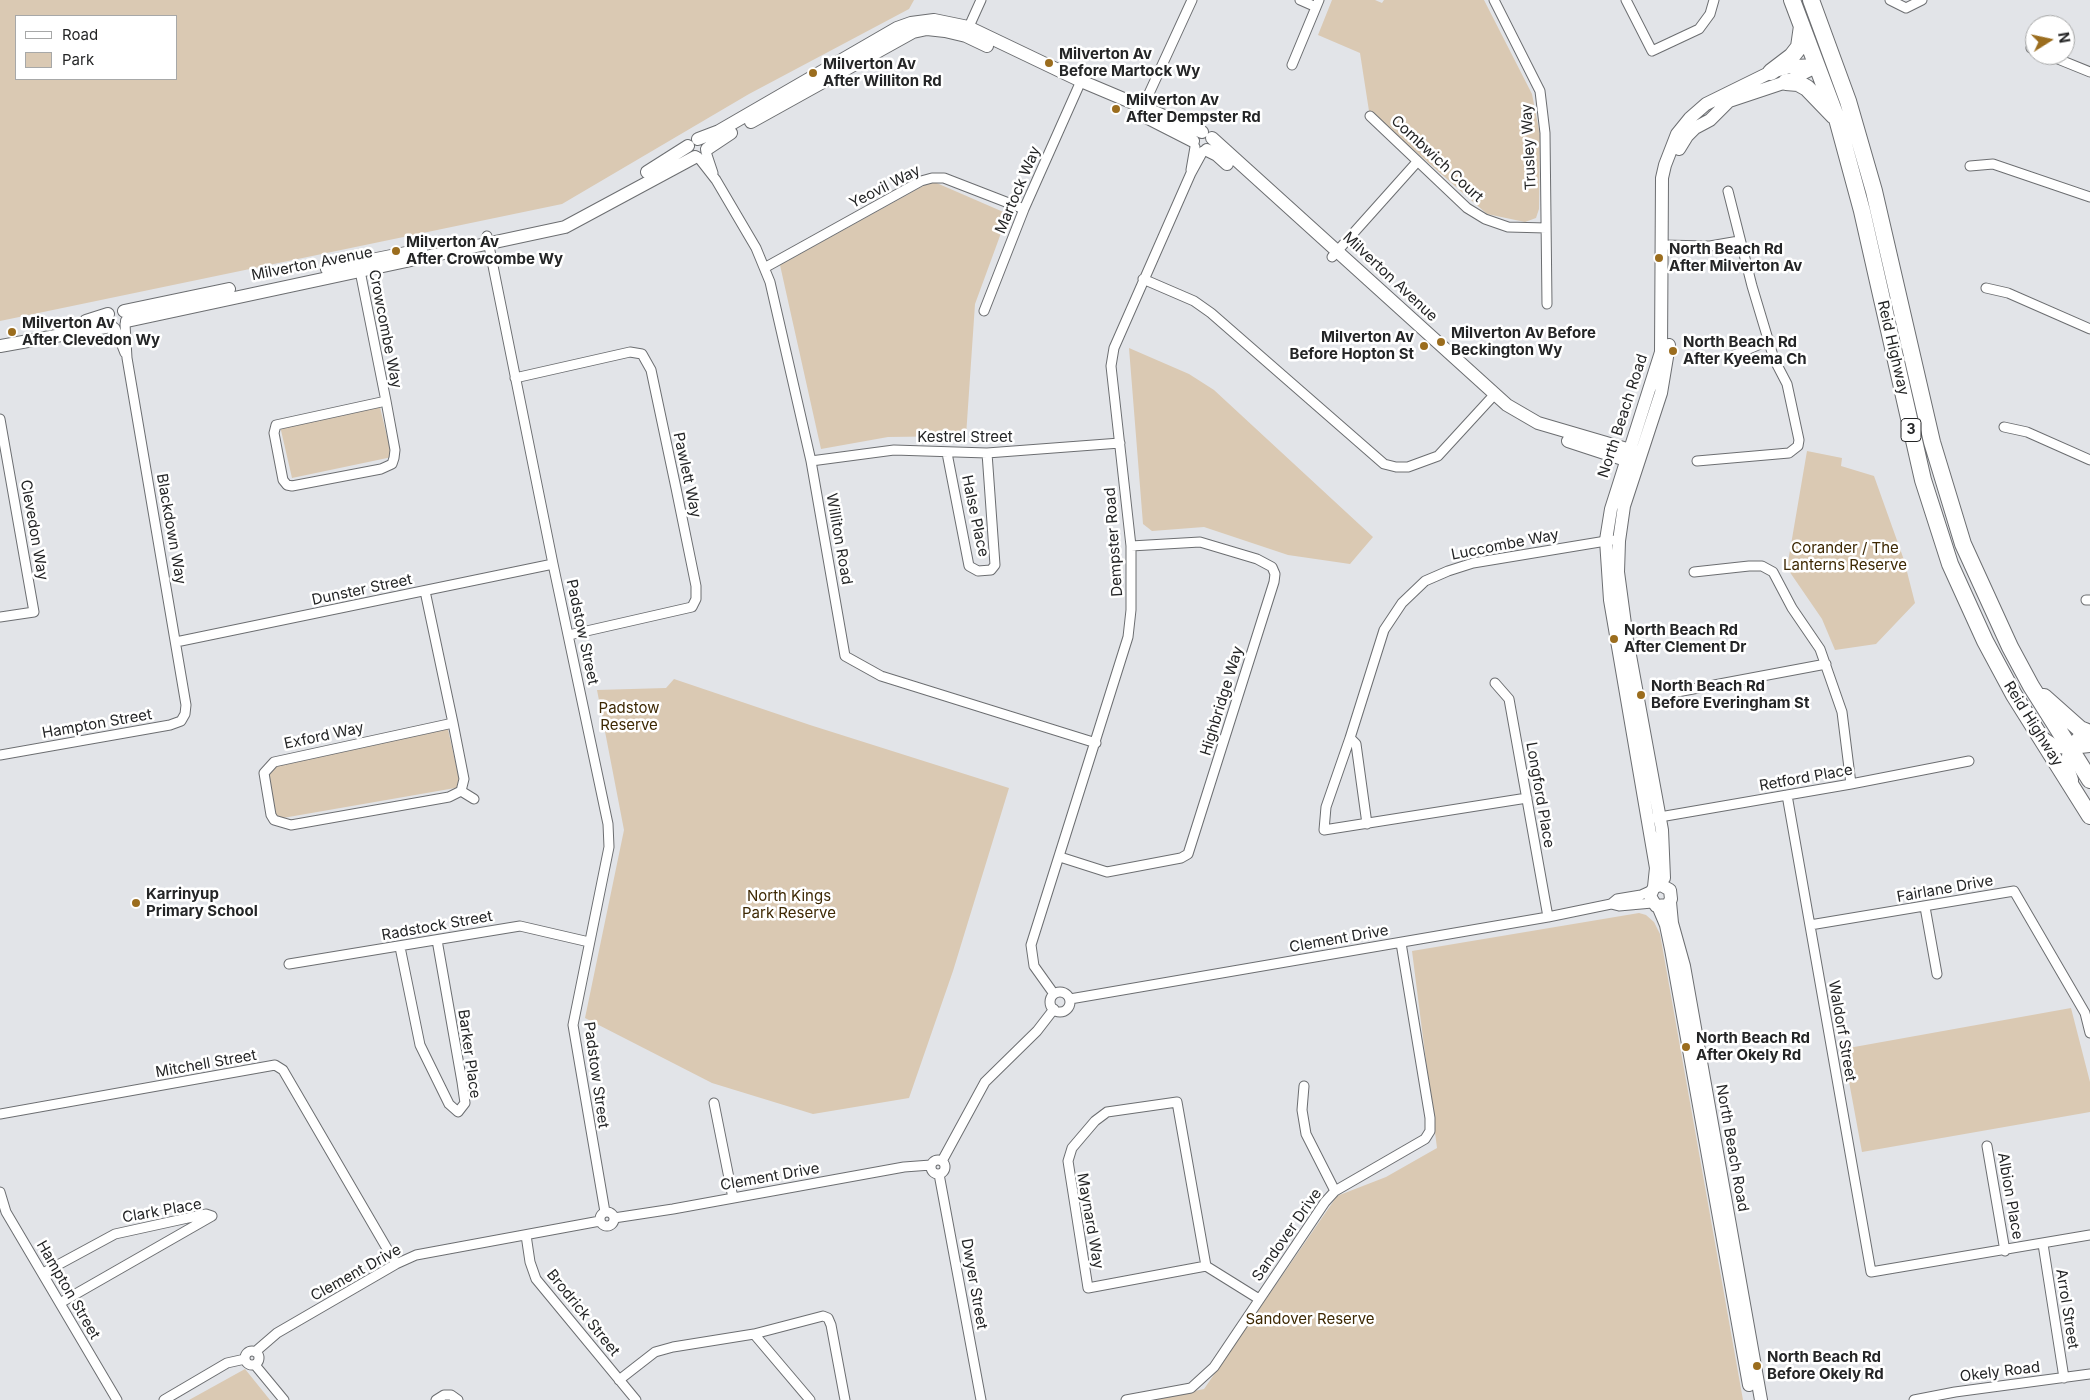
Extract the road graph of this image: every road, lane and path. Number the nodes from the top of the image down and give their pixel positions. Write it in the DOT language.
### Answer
graph roads {
  1 [pos="981,0"];
  2 [pos="1192,0"];
  3 [pos="1300,0"];
  4 [pos="1494,0"];
  5 [pos="1626,0"];
  6 [pos="1714,0"];
  7 [pos="1792,0"];
  8 [pos="1811,0"];
  9 [pos="1890,0"];
  10 [pos="1922,0"];
  11 [pos="1317,3"];
  12 [pos="1802,24"];
  13 [pos="967,32"];
  14 [pos="1818,65"];
  15 [pos="2073,65"];
  16 [pos="1292,66"];
  17 [pos="1771,72"];
  18 [pos="2090,72"];
  19 [pos="1786,82"];
  20 [pos="1079,85"];
  21 [pos="1848,101"];
  22 [pos="1141,110"];
  23 [pos="1370,116"];
  24 [pos="1837,119"];
  25 [pos="1202,143"];
  26 [pos="699,150"];
  27 [pos="1417,162"];
  28 [pos="1970,166"];
  29 [pos="1728,191"];
  30 [pos="2090,198"];
  31 [pos="1024,209"];
  32 [pos="1546,228"];
  33 [pos="488,240"];
  34 [pos="1739,241"];
  35 [pos="1665,245"];
  36 [pos="1335,253"];
  37 [pos="359,267"];
  38 [pos="766,268"];
  39 [pos="1143,279"];
  40 [pos="1986,288"];
  41 [pos="1547,304"];
  42 [pos="984,311"];
  43 [pos="118,321"];
  44 [pos="2090,329"];
  45 [pos="0,338"];
  46 [pos="1770,340"];
  47 [pos="0,346"];
  48 [pos="1732,356"];
  49 [pos="515,378"];
  50 [pos="1492,398"];
  51 [pos="386,402"];
  52 [pos="0,419"];
  53 [pos="2004,427"];
  54 [pos="1120,443"];
  55 [pos="947,453"];
  56 [pos="987,454"];
  57 [pos="1633,457"];
  58 [pos="2090,460"];
  59 [pos="811,461"];
  60 [pos="1697,462"];
  61 [pos="1613,540"];
  62 [pos="1131,546"];
  63 [pos="553,564"];
  64 [pos="1694,572"];
  65 [pos="425,591"];
  66 [pos="0,617"];
  67 [pos="569,635"];
  68 [pos="176,642"];
  69 [pos="1826,664"];
  70 [pos="1494,683"];
  71 [pos="2031,686"];
  72 [pos="1677,692"];
  73 [pos="186,705"];
  74 [pos="453,723"];
  75 [pos="2039,734"];
  76 [pos="1350,738"];
  77 [pos="1096,743"];
  78 [pos="2080,743"];
  79 [pos="0,755"];
  80 [pos="1969,761"];
  81 [pos="2090,780"];
  82 [pos="1851,784"];
  83 [pos="461,791"];
  84 [pos="1788,795"];
  85 [pos="2078,796"];
  86 [pos="1527,798"];
  87 [pos="474,800"];
  88 [pos="2090,816"];
  89 [pos="1654,818"];
  90 [pos="1367,824"];
  91 [pos="1060,857"];
  92 [pos="1653,888"];
  93 [pos="1668,888"];
  94 [pos="1611,904"];
  95 [pos="1660,904"];
  96 [pos="1925,907"];
  97 [pos="1548,917"];
  98 [pos="1810,925"];
  99 [pos="437,940"];
  100 [pos="589,942"];
  101 [pos="1401,943"];
  102 [pos="400,947"];
  103 [pos="289,964"];
  104 [pos="1937,974"];
  105 [pos="1054,994"];
  106 [pos="1070,999"];
  107 [pos="1054,1010"];
  108 [pos="2090,1033"];
  109 [pos="1304,1086"];
  110 [pos="714,1103"];
  111 [pos="0,1114"];
  112 [pos="1987,1146"];
  113 [pos="942,1161"];
  114 [pos="931,1165"];
  115 [pos="940,1174"];
  116 [pos="1335,1191"];
  117 [pos="0,1192"];
  118 [pos="733,1198"];
  119 [pos="605,1212"];
  120 [pos="614,1218"];
  121 [pos="600,1221"];
  122 [pos="526,1235"];
  123 [pos="2090,1236"];
  124 [pos="2043,1244"];
  125 [pos="2005,1251"];
  126 [pos="396,1264"];
  127 [pos="1206,1266"];
  128 [pos="43,1273"];
  129 [pos="1259,1299"];
  130 [pos="60,1303"];
  131 [pos="754,1334"];
  132 [pos="255,1352"];
  133 [pos="245,1359"];
  134 [pos="255,1365"];
  135 [pos="2090,1374"];
  136 [pos="2064,1378"];
  137 [pos="619,1380"];
  138 [pos="1957,1396"];
  139 [pos="117,1400"];
  140 [pos="164,1400"];
  141 [pos="284,1400"];
  142 [pos="436,1400"];
  143 [pos="458,1400"];
  144 [pos="636,1400"];
  145 [pos="810,1400"];
  146 [pos="845,1400"];
  147 [pos="980,1400"];
  148 [pos="1126,1400"];
  149 [pos="1753,1400"];
  150 [pos="1761,1400"];
  151 [pos="1914,1400"];
  1 -- 13 [label="street"];
  2 -- 22 [label="street"];
  3 -- 11 [label="street"];
  4 -- 32 [label="street, Trusley Way"];
  5 -- 6 [label="street"];
  7 -- 12 [label="highway, Reid Highway / 3"];
  8 -- 14 [label="highway"];
  8 -- 21 [label="highway, Reid Highway / 3"];
  9 -- 10 [label="street"];
  11 -- 16 [label="street"];
  12 -- 14 [label="highway, Reid Highway / 3"];
  12 -- 17 [label="highway"];
  13 -- 20 [label="main road, Milverton Avenue"];
  13 -- 26 [label="main road, Milverton Avenue"];
  14 -- 17 [label="main road, North Beach Road"];
  14 -- 19 [label="main road, North Beach Road"];
  14 -- 21 [label="highway"];
  14 -- 24 [label="highway, Reid Highway / 3"];
  15 -- 18 [label="street"];
  17 -- 35 [label="main road, North Beach Road"];
  19 -- 24 [label="highway"];
  19 -- 35 [label="main road, North Beach Road"];
  20 -- 22 [label="main road, Milverton Avenue"];
  20 -- 31 [label="street, Martock Way"];
  21 -- 71 [label="highway, Reid Highway / 3"];
  22 -- 25 [label="main road, Milverton Avenue"];
  23 -- 27 [label="street, Combwich Court"];
  24 -- 75 [label="highway, Reid Highway / 3"];
  25 -- 36 [label="main road, Milverton Avenue"];
  25 -- 39 [label="street, Dempster Road"];
  26 -- 33 [label="main road, Milverton Avenue"];
  26 -- 38 [label="street, Williton Road"];
  27 -- 32 [label="street, Combwich Court"];
  27 -- 36 [label="street"];
  28 -- 30 [label="street"];
  29 -- 34 [label="street"];
  31 -- 38 [label="street, Yeovil Way"];
  31 -- 42 [label="street, Martock Way"];
  32 -- 41 [label="street, Trusley Way"];
  33 -- 37 [label="main road, Milverton Avenue"];
  33 -- 49 [label="street, Padstow Street"];
  34 -- 35 [label="street"];
  34 -- 46 [label="street"];
  35 -- 57 [label="main road, North Beach Road"];
  36 -- 50 [label="main road, Milverton Avenue"];
  37 -- 43 [label="main road, Milverton Avenue"];
  37 -- 51 [label="street, Crowcombe Way"];
  38 -- 59 [label="street, Williton Road"];
  39 -- 50 [label="street"];
  39 -- 54 [label="street, Dempster Road"];
  40 -- 44 [label="street"];
  43 -- 45 [label="main road, Milverton Avenue"];
  43 -- 47 [label="main road, Milverton Avenue"];
  43 -- 68 [label="street, Blackdown Way"];
  46 -- 48 [label="street"];
  46 -- 60 [label="street"];
  49 -- 63 [label="street, Padstow Street"];
  49 -- 67 [label="street, Pawlett Way"];
  50 -- 57 [label="main road, Milverton Avenue"];
  51 -- 51 [label="street, Crowcombe Way"];
  52 -- 66 [label="street, Clevedon Way"];
  53 -- 58 [label="street"];
  54 -- 56 [label="street, Kestrel Street"];
  54 -- 62 [label="street, Dempster Road"];
  55 -- 56 [label="street, Kestrel Street"];
  55 -- 56 [label="street, Halse Place"];
  55 -- 59 [label="street, Kestrel Street"];
  57 -- 61 [label="main road, North Beach Road"];
  59 -- 77 [label="street, Williton Road"];
  61 -- 76 [label="street, Luccombe Way"];
  61 -- 89 [label="main road, North Beach Road"];
  62 -- 77 [label="street, Dempster Road"];
  62 -- 91 [label="street, Highbridge Way"];
  63 -- 65 [label="street, Dunster Street"];
  63 -- 67 [label="street, Padstow Street"];
  64 -- 69 [label="street"];
  65 -- 68 [label="street, Dunster Street"];
  65 -- 74 [label="street"];
  67 -- 100 [label="street, Padstow Street"];
  68 -- 73 [label="street, Blackdown Way"];
  69 -- 72 [label="street"];
  69 -- 82 [label="street"];
  70 -- 86 [label="street, Longford Place"];
  71 -- 78 [label="highway, Reid Highway / 3"];
  71 -- 78 [label="highway"];
  73 -- 79 [label="street, Hampton Street"];
  74 -- 83 [label="street"];
  74 -- 83 [label="street, Exford Way"];
  75 -- 78 [label="main road"];
  75 -- 85 [label="highway, Reid Highway / 3"];
  76 -- 90 [label="street"];
  76 -- 90 [label="street, Luccombe Way"];
  77 -- 91 [label="street, Dempster Road"];
  78 -- 81 [label="highway, Reid Highway / 3"];
  78 -- 85 [label="main road"];
  80 -- 82 [label="street, Retford Place"];
  82 -- 84 [label="street, Retford Place"];
  83 -- 87 [label="street"];
  84 -- 89 [label="street, Retford Place"];
  84 -- 98 [label="street, Waldorf Street"];
  85 -- 88 [label="highway, Reid Highway / 3"];
  86 -- 90 [label="street, Luccombe Way"];
  86 -- 97 [label="street, Longford Place"];
  89 -- 92 [label="main road, North Beach Road"];
  89 -- 93 [label="main road, North Beach Road"];
  91 -- 105 [label="street, Dempster Road"];
  92 -- 93 [label="main road"];
  92 -- 94 [label="street, Clement Drive"];
  92 -- 95 [label="main road"];
  93 -- 95 [label="main road"];
  94 -- 95 [label="street, Clement Drive"];
  94 -- 97 [label="street, Clement Drive"];
  95 -- 149 [label="main road, North Beach Road"];
  95 -- 150 [label="main road, North Beach Road"];
  96 -- 98 [label="street, Fairlane Drive"];
  96 -- 104 [label="street"];
  96 -- 108 [label="street, Fairlane Drive"];
  97 -- 101 [label="street, Clement Drive"];
  98 -- 125 [label="street, Waldorf Street"];
  99 -- 100 [label="street, Radstock Street"];
  99 -- 102 [label="street, Radstock Street"];
  99 -- 102 [label="street, Barker Place"];
  100 -- 119 [label="street, Padstow Street"];
  101 -- 106 [label="street, Clement Drive"];
  101 -- 116 [label="street, Sandover Drive"];
  102 -- 103 [label="street, Radstock Street"];
  105 -- 106 [label="street, Clement Drive"];
  105 -- 107 [label="street"];
  106 -- 107 [label="street, Clement Drive"];
  107 -- 113 [label="street, Clement Drive"];
  109 -- 116 [label="street"];
  110 -- 118 [label="street"];
  111 -- 126 [label="street, Mitchell Street"];
  112 -- 125 [label="street, Albion Place"];
  113 -- 114 [label="street"];
  113 -- 115 [label="street"];
  114 -- 115 [label="street"];
  114 -- 118 [label="street, Clement Drive"];
  115 -- 147 [label="street, Dwyer Street"];
  116 -- 129 [label="street, Sandover Drive"];
  117 -- 128 [label="street, Hampton Street"];
  118 -- 120 [label="street, Clement Drive"];
  119 -- 120 [label="street"];
  119 -- 121 [label="street"];
  120 -- 121 [label="street"];
  121 -- 122 [label="street, Clement Drive"];
  122 -- 126 [label="street, Clement Drive"];
  122 -- 137 [label="street, Brodrick Street"];
  123 -- 124 [label="street"];
  124 -- 125 [label="street"];
  124 -- 136 [label="street, Arrol Street"];
  126 -- 132 [label="street, Clement Drive"];
  127 -- 127 [label="street, Maynard Way"];
  127 -- 129 [label="street"];
  128 -- 130 [label="street, Hampton Street"];
  128 -- 130 [label="street, Clark Place"];
  129 -- 148 [label="street, Sandover Drive"];
  130 -- 139 [label="street, Hampton Street"];
  131 -- 137 [label="street"];
  131 -- 145 [label="street"];
  131 -- 146 [label="street"];
  132 -- 133 [label="street"];
  132 -- 134 [label="street"];
  133 -- 134 [label="street"];
  133 -- 140 [label="street"];
  134 -- 141 [label="street"];
  135 -- 136 [label="street, Okely Road"];
  136 -- 138 [label="street, Okely Road"];
  137 -- 144 [label="street, Brodrick Street"];
  138 -- 151 [label="street, Okely Road"];
  142 -- 143 [label="street"];
}
